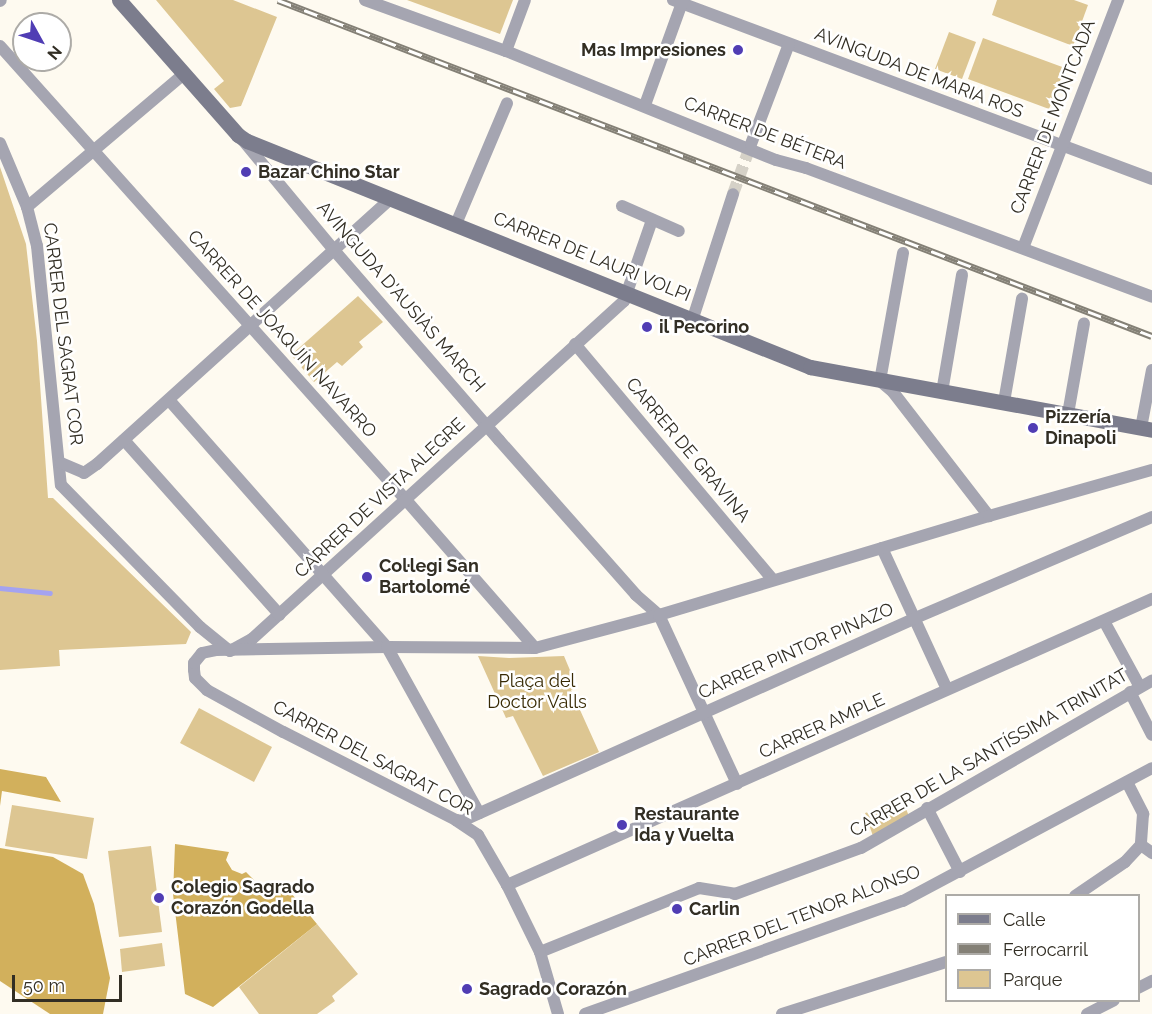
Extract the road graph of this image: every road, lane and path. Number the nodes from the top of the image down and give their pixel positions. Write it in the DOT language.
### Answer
graph roads {
  1 [pos="119,0"];
  2 [pos="365,0"];
  3 [pos="525,0"];
  4 [pos="1118,0"];
  5 [pos="679,1"];
  6 [pos="789,44"];
  7 [pos="0,46"];
  8 [pos="506,51"];
  9 [pos="5,61"];
  10 [pos="184,74"];
  11 [pos="507,102"];
  12 [pos="645,105"];
  13 [pos="238,135"];
  14 [pos="0,142"];
  15 [pos="751,144"];
  16 [pos="1061,146"];
  17 [pos="95,150"];
  18 [pos="1152,179"];
  19 [pos="733,194"];
  20 [pos="391,198"];
  21 [pos="622,206"];
  22 [pos="27,207"];
  23 [pos="652,220"];
  24 [pos="456,224"];
  25 [pos="679,231"];
  26 [pos="1023,248"];
  27 [pos="333,249"];
  28 [pos="903,253"];
  29 [pos="962,275"];
  30 [pos="627,293"];
  31 [pos="1152,297"];
  32 [pos="1022,299"];
  33 [pos="693,318"];
  34 [pos="1084,323"];
  35 [pos="249,324"];
  36 [pos="575,344"];
  37 [pos="1152,370"];
  38 [pos="880,381"];
  39 [pos="942,392"];
  40 [pos="169,400"];
  41 [pos="1004,402"];
  42 [pos="1068,414"];
  43 [pos="486,425"];
  44 [pos="1147,429"];
  45 [pos="124,440"];
  46 [pos="61,463"];
  47 [pos="1152,470"];
  48 [pos="406,500"];
  49 [pos="989,516"];
  50 [pos="1152,517"];
  51 [pos="882,548"];
  52 [pos="322,576"];
  53 [pos="773,580"];
  54 [pos="1152,599"];
  55 [pos="280,615"];
  56 [pos="659,615"];
  57 [pos="913,619"];
  58 [pos="1104,621"];
  59 [pos="387,647"];
  60 [pos="535,648"];
  61 [pos="230,651"];
  62 [pos="1152,681"];
  63 [pos="947,689"];
  64 [pos="1135,690"];
  65 [pos="704,712"];
  66 [pos="1152,735"];
  67 [pos="1152,768"];
  68 [pos="1127,782"];
  69 [pos="737,784"];
  70 [pos="927,808"];
  71 [pos="479,813"];
  72 [pos="456,820"];
  73 [pos="1141,845"];
  74 [pos="1152,853"];
  75 [pos="960,872"];
  76 [pos="507,885"];
  77 [pos="1079,894"];
  78 [pos="540,951"];
  79 [pos="945,962"];
  80 [pos="1110,1002"];
  81 [pos="558,1014"];
  82 [pos="585,1014"];
  83 [pos="782,1014"];
  84 [pos="1087,1014"];
  1 -- 10 [label="street, AVINGUDA D'AUSIÀS MARCH"];
  2 -- 8 [label="street, CARRER DE BÉTERA"];
  3 -- 8 [label="street"];
  4 -- 16 [label="street, CARRER DE MONTCADA"];
  5 -- 6 [label="street, AVINGUDA DE MARIA ROS"];
  5 -- 12 [label="street"];
  6 -- 15 [label="street"];
  6 -- 16 [label="street, AVINGUDA DE MARIA ROS"];
  7 -- 9 [label="street, CARRER DE JOAQUÍN NAVARRO"];
  8 -- 12 [label="street, CARRER DE BÉTERA"];
  9 -- 17 [label="street, CARRER DE JOAQUÍN NAVARRO"];
  10 -- 13 [label="street, AVINGUDA D'AUSIÀS MARCH"];
  10 -- 17 [label="street"];
  11 -- 24 [label="street"];
  12 -- 26 [label="street, CARRER DE BÉTERA"];
  13 -- 20 [label="street, CARRER DE LAURI VOLPI"];
  13 -- 27 [label="street, AVINGUDA D'AUSIÀS MARCH"];
  14 -- 22 [label="street, CARRER DEL SAGRAT COR"];
  16 -- 18 [label="street, AVINGUDA DE MARIA ROS"];
  16 -- 26 [label="street, CARRER DE MONTCADA"];
  17 -- 22 [label="street"];
  17 -- 35 [label="street, CARRER DE JOAQUÍN NAVARRO"];
  19 -- 33 [label="street"];
  20 -- 24 [label="street, CARRER DE LAURI VOLPI"];
  20 -- 27 [label="street"];
  21 -- 23 [label="street"];
  22 -- 46 [label="street, CARRER DEL SAGRAT COR"];
  23 -- 25 [label="street"];
  23 -- 30 [label="street"];
  24 -- 30 [label="street, CARRER DE LAURI VOLPI"];
  26 -- 31 [label="street, CARRER DE BÉTERA"];
  27 -- 35 [label="street"];
  27 -- 43 [label="street, AVINGUDA D'AUSIÀS MARCH"];
  28 -- 38 [label="street"];
  29 -- 39 [label="street"];
  30 -- 33 [label="street, CARRER DE LAURI VOLPI"];
  30 -- 36 [label="street, CARRER DE VISTA ALEGRE"];
  32 -- 41 [label="street"];
  33 -- 38 [label="street, CARRER DE LAURI VOLPI"];
  34 -- 42 [label="street"];
  35 -- 40 [label="street"];
  35 -- 48 [label="street, CARRER DE JOAQUÍN NAVARRO"];
  36 -- 43 [label="street, CARRER DE VISTA ALEGRE"];
  36 -- 53 [label="street, CARRER DE GRAVINA"];
  37 -- 44 [label="street"];
  38 -- 39 [label="street, CARRER DE LAURI VOLPI"];
  38 -- 49 [label="street"];
  39 -- 41 [label="street, CARRER DE LAURI VOLPI"];
  40 -- 45 [label="street"];
  40 -- 52 [label="street"];
  41 -- 42 [label="street, CARRER DE LAURI VOLPI"];
  42 -- 44 [label="street, CARRER DE LAURI VOLPI"];
  43 -- 48 [label="street, CARRER DE VISTA ALEGRE"];
  43 -- 56 [label="street, AVINGUDA D'AUSIÀS MARCH"];
  45 -- 46 [label="street"];
  45 -- 55 [label="street"];
  46 -- 61 [label="street, CARRER DEL SAGRAT COR"];
  47 -- 49 [label="street"];
  48 -- 52 [label="street, CARRER DE VISTA ALEGRE"];
  48 -- 60 [label="street, CARRER DE JOAQUÍN NAVARRO"];
  49 -- 51 [label="street"];
  50 -- 57 [label="street, CARRER PINTOR PINAZO"];
  51 -- 53 [label="street"];
  51 -- 57 [label="street"];
  52 -- 55 [label="street, CARRER DE VISTA ALEGRE"];
  52 -- 59 [label="street"];
  53 -- 56 [label="street"];
  54 -- 58 [label="street, CARRER AMPLE"];
  55 -- 61 [label="street, CARRER DE VISTA ALEGRE"];
  56 -- 60 [label="street"];
  56 -- 65 [label="street"];
  57 -- 63 [label="street"];
  57 -- 65 [label="street, CARRER PINTOR PINAZO"];
  58 -- 63 [label="street, CARRER AMPLE"];
  58 -- 64 [label="street"];
  59 -- 60 [label="street"];
  59 -- 61 [label="street"];
  59 -- 71 [label="street"];
  61 -- 72 [label="street, CARRER DEL SAGRAT COR"];
  62 -- 64 [label="street, CARRER DE LA SANTÍSSIMA TRINITAT"];
  63 -- 69 [label="street, CARRER AMPLE"];
  64 -- 66 [label="street"];
  64 -- 70 [label="street, CARRER DE LA SANTÍSSIMA TRINITAT"];
  65 -- 69 [label="street"];
  65 -- 71 [label="street, CARRER PINTOR PINAZO"];
  67 -- 68 [label="street, CARRER DEL TENOR ALONSO"];
  68 -- 73 [label="street"];
  68 -- 75 [label="street, CARRER DEL TENOR ALONSO"];
  69 -- 76 [label="street, CARRER AMPLE"];
  70 -- 75 [label="street"];
  70 -- 78 [label="street, CARRER DE LA SANTÍSSIMA TRINITAT"];
  71 -- 72 [label="street, CARRER PINTOR PINAZO"];
  72 -- 76 [label="street, CARRER DEL SAGRAT COR"];
  73 -- 74 [label="street"];
  73 -- 77 [label="street"];
  75 -- 82 [label="street, CARRER DEL TENOR ALONSO"];
  76 -- 78 [label="street, CARRER DEL SAGRAT COR"];
  78 -- 81 [label="street, CARRER DEL SAGRAT COR"];
  79 -- 83 [label="street"];
  80 -- 84 [label="street"];
}
